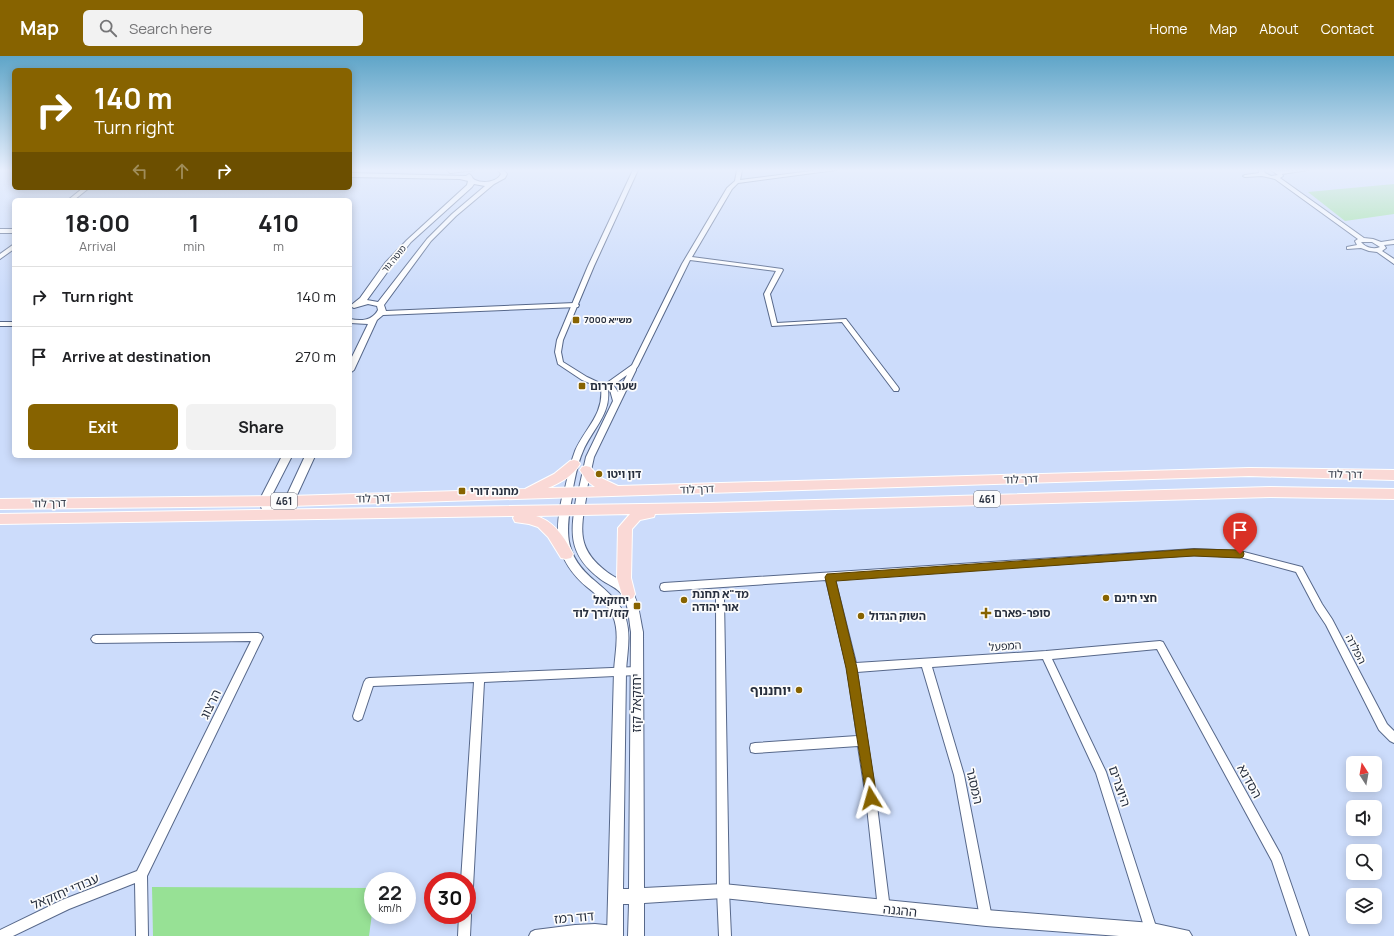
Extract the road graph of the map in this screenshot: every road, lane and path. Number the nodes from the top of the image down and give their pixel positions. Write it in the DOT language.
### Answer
graph roads {
  1 [pos="441,211"];
  2 [pos="459,211"];
  3 [pos="617,211"];
  4 [pos="716,211"];
  5 [pos="1325,211"];
  6 [pos="0,231"];
  7 [pos="12,232"];
  8 [pos="1362,240"];
  9 [pos="1394,242"];
  10 [pos="1380,244"];
  11 [pos="1362,246"];
  12 [pos="12,248"];
  13 [pos="1348,248"];
  14 [pos="1378,250"];
  15 [pos="0,258"];
  16 [pos="689,258"];
  17 [pos="1394,262"];
  18 [pos="575,305"];
  19 [pos="352,307"];
  20 [pos="381,309"];
  21 [pos="374,319"];
  22 [pos="352,321"];
  23 [pos="0,324"];
  24 [pos="12,324"];
  25 [pos="352,366"];
  26 [pos="635,366"];
  27 [pos="604,388"];
  28 [pos="896,389"];
  29 [pos="617,401"];
  30 [pos="285,458"];
  31 [pos="309,458"];
  32 [pos="574,464"];
  33 [pos="586,470"];
  34 [pos="1394,475"];
  35 [pos="620,491"];
  36 [pos="568,493"];
  37 [pos="582,493"];
  38 [pos="520,494"];
  39 [pos="1394,494"];
  40 [pos="264,501"];
  41 [pos="289,501"];
  42 [pos="0,504"];
  43 [pos="684,508"];
  44 [pos="564,510"];
  45 [pos="579,510"];
  46 [pos="269,515"];
  47 [pos="316,515"];
  48 [pos="0,519"];
  49 [pos="566,554"];
  50 [pos="830,577"];
  51 [pos="664,587"];
  52 [pos="628,594"];
  53 [pos="720,599"];
  54 [pos="96,639"];
  55 [pos="1160,644"];
  56 [pos="1046,655"];
  57 [pos="926,663"];
  58 [pos="852,668"];
  59 [pos="620,671"];
  60 [pos="636,671"];
  61 [pos="479,677"];
  62 [pos="358,716"];
  63 [pos="1394,738"];
  64 [pos="863,741"];
  65 [pos="755,748"];
  66 [pos="468,872"];
  67 [pos="141,875"];
  68 [pos="723,891"];
  69 [pos="636,896"];
  70 [pos="615,897"];
  71 [pos="884,908"];
  72 [pos="986,918"];
  73 [pos="465,924"];
  74 [pos="615,934"];
  75 [pos="1153,934"];
  76 [pos="0,936"];
  77 [pos="142,936"];
  78 [pos="464,936"];
  79 [pos="535,936"];
  80 [pos="636,936"];
  81 [pos="725,936"];
  82 [pos="1184,936"];
  83 [pos="1303,936"];
  1 -- 19 [label="street, מוטה גור"];
  2 -- 20 [label="street, מוטה גור"];
  3 -- 18 [label="street"];
  4 -- 16 [label="street"];
  5 -- 8 [label="street"];
  6 -- 7 [label="street"];
  8 -- 10 [label="street"];
  8 -- 11 [label="street"];
  9 -- 10 [label="street"];
  10 -- 14 [label="street"];
  11 -- 13 [label="street"];
  11 -- 14 [label="street"];
  12 -- 15 [label="street"];
  14 -- 17 [label="street"];
  16 -- 26 [label="street"];
  16 -- 28 [label="street"];
  18 -- 20 [label="street"];
  18 -- 27 [label="street"];
  19 -- 20 [label="street"];
  20 -- 21 [label="street, מוטה גור"];
  21 -- 22 [label="street"];
  21 -- 25 [label="street"];
  23 -- 24 [label="street"];
  26 -- 27 [label="street"];
  26 -- 29 [label="street"];
  27 -- 29 [label="street"];
  27 -- 32 [label="street"];
  29 -- 33 [label="street"];
  30 -- 40 [label="street"];
  31 -- 41 [label="street"];
  32 -- 36 [label="street"];
  32 -- 38 [label="main road"];
  33 -- 35 [label="main road"];
  33 -- 37 [label="street"];
  34 -- 35 [label="main road, דרך לוד / 461"];
  35 -- 37 [label="main road, דרך לוד / 461"];
  36 -- 37 [label="main road, דרך לוד / 461"];
  36 -- 38 [label="main road, דרך לוד / 461"];
  36 -- 44 [label="street, יחזקאל קזז"];
  37 -- 45 [label="street"];
  38 -- 41 [label="main road, דרך לוד / 461"];
  39 -- 43 [label="main road, דרך לוד / 461"];
  40 -- 41 [label="main road, דרך לוד / 461"];
  40 -- 42 [label="main road, דרך לוד / 461"];
  40 -- 46 [label="street"];
  41 -- 46 [label="street"];
  43 -- 45 [label="main road, דרך לוד / 461"];
  43 -- 52 [label="main road"];
  44 -- 45 [label="main road, דרך לוד / 461"];
  44 -- 47 [label="main road, דרך לוד / 461"];
  44 -- 49 [label="street, יחזקאל קזז"];
  45 -- 52 [label="street"];
  46 -- 47 [label="main road, דרך לוד / 461"];
  46 -- 48 [label="main road, דרך לוד / 461"];
  47 -- 49 [label="main road"];
  49 -- 59 [label="street, יחזקאל קזז"];
  50 -- 51 [label="street"];
  50 -- 58 [label="street"];
  50 -- 63 [label="street, הפלדה"];
  52 -- 60 [label="street, יחזקאל קזז"];
  53 -- 68 [label="street"];
  54 -- 67 [label="street, הרצוג"];
  55 -- 56 [label="street, המפעל"];
  55 -- 83 [label="street, הסדנא"];
  56 -- 57 [label="street, המפעל"];
  56 -- 75 [label="street, היוצרים"];
  57 -- 58 [label="street, המפעל"];
  57 -- 72 [label="street, המסגר"];
  58 -- 64 [label="street"];
  59 -- 60 [label="street"];
  59 -- 61 [label="street"];
  59 -- 70 [label="street, יחזקאל קזז"];
  60 -- 69 [label="street, יחזקאל קזז"];
  61 -- 62 [label="street"];
  61 -- 66 [label="street"];
  64 -- 65 [label="street"];
  64 -- 71 [label="street"];
  67 -- 76 [label="street, עבודי יחזקאל"];
  67 -- 77 [label="street, הרצוג"];
  68 -- 69 [label="street, ההגנה"];
  68 -- 71 [label="street, ההגנה"];
  68 -- 81 [label="street"];
  69 -- 70 [label="street, ההגנה"];
  69 -- 80 [label="street, יחזקאל קזז"];
  70 -- 74 [label="street, יחזקאל קזז"];
  71 -- 72 [label="street, ההגנה"];
  72 -- 75 [label="street, ההגנה"];
  73 -- 78 [label="street"];
  74 -- 79 [label="street, דוד רמז"];
  75 -- 82 [label="street, ההגנה"];
}
